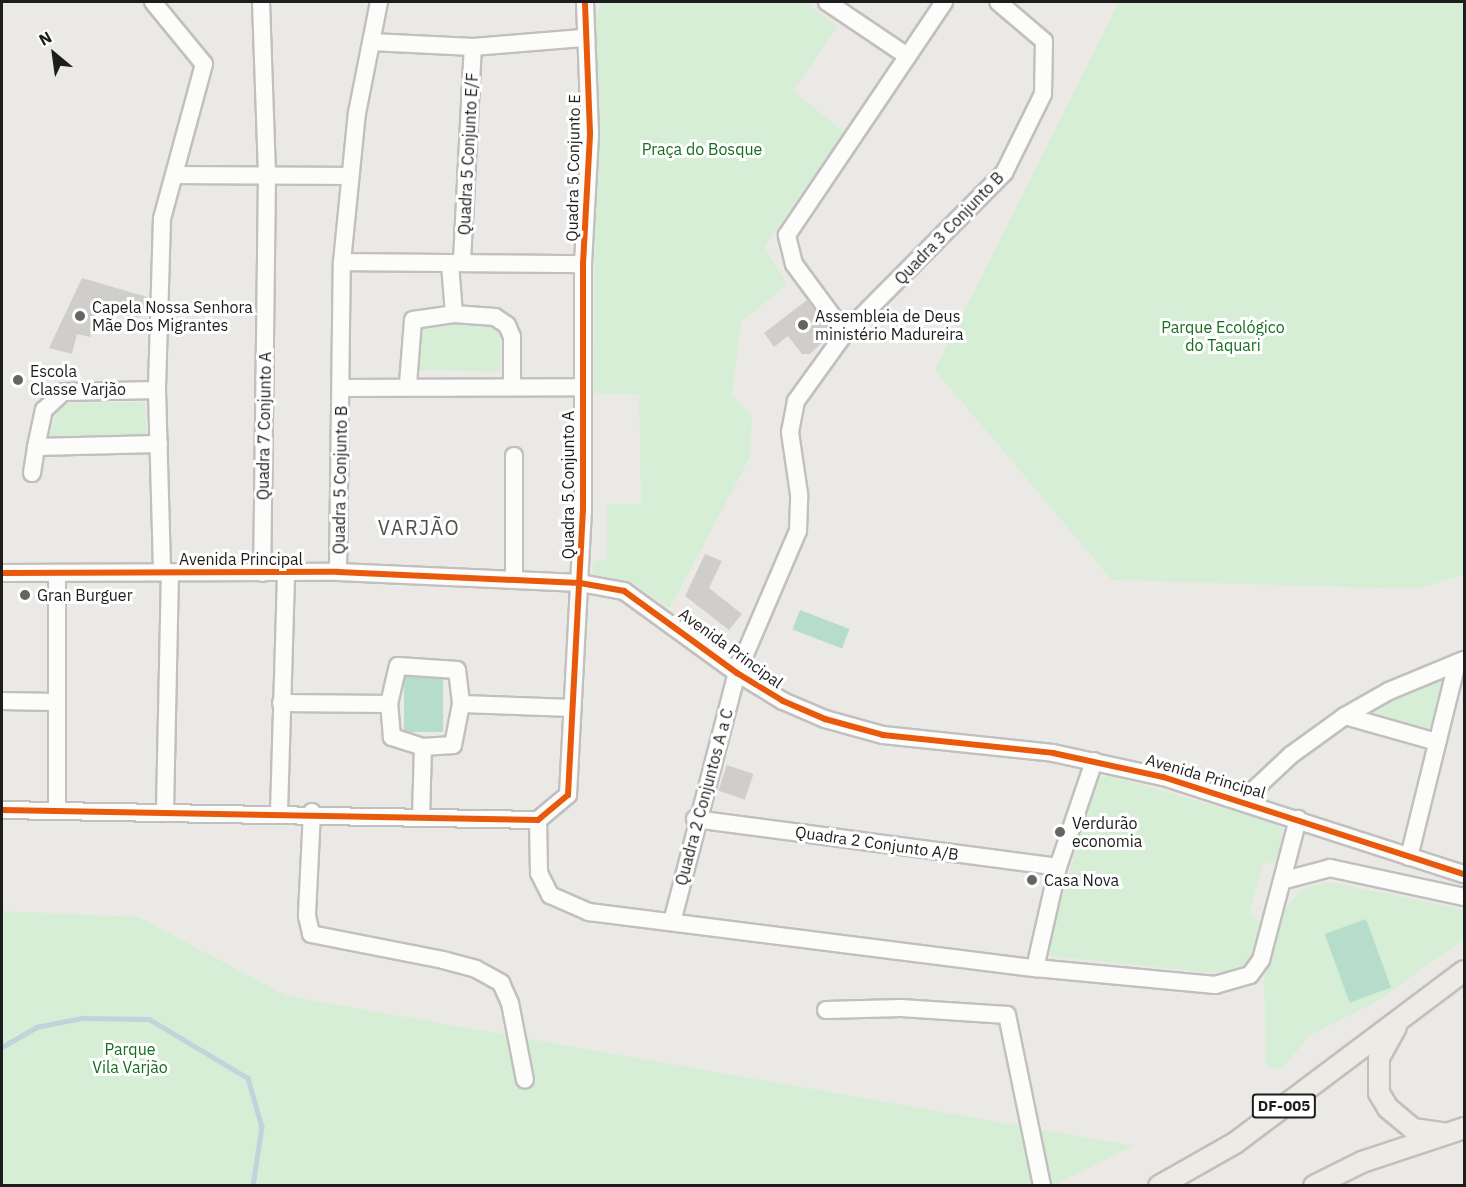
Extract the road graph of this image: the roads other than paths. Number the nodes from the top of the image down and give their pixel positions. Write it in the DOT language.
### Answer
graph roads {
  1 [pos="153,2"];
  2 [pos="261,2"];
  3 [pos="379,2"];
  4 [pos="585,2"];
  5 [pos="827,2"];
  6 [pos="944,2"];
  7 [pos="998,2"];
  8 [pos="583,38"];
  9 [pos="371,42"];
  10 [pos="473,47"];
  11 [pos="907,56"];
  12 [pos="175,175"];
  13 [pos="267,175"];
  14 [pos="350,176"];
  15 [pos="342,262"];
  16 [pos="456,262"];
  17 [pos="583,264"];
  18 [pos="454,314"];
  19 [pos="845,333"];
  20 [pos="408,384"];
  21 [pos="512,385"];
  22 [pos="581,387"];
  23 [pos="342,388"];
  24 [pos="157,390"];
  25 [pos="159,444"];
  26 [pos="36,447"];
  27 [pos="514,456"];
  28 [pos="32,472"];
  29 [pos="166,572"];
  30 [pos="338,572"];
  31 [pos="2,573"];
  32 [pos="262,573"];
  33 [pos="286,573"];
  34 [pos="57,574"];
  35 [pos="514,579"];
  36 [pos="580,583"];
  37 [pos="1461,662"];
  38 [pos="737,673"];
  39 [pos="2,701"];
  40 [pos="56,702"];
  41 [pos="281,703"];
  42 [pos="389,704"];
  43 [pos="461,704"];
  44 [pos="572,708"];
  45 [pos="1345,716"];
  46 [pos="1437,742"];
  47 [pos="423,747"];
  48 [pos="1094,761"];
  49 [pos="1243,800"];
  50 [pos="57,809"];
  51 [pos="2,810"];
  52 [pos="165,810"];
  53 [pos="279,812"];
  54 [pos="312,812"];
  55 [pos="421,818"];
  56 [pos="695,819"];
  57 [pos="1298,819"];
  58 [pos="538,820"];
  59 [pos="1409,856"];
  60 [pos="1058,867"];
  61 [pos="1464,874"];
  62 [pos="1285,880"];
  63 [pos="1464,897"];
  64 [pos="672,922"];
  65 [pos="1035,968"];
  66 [pos="1464,971"];
  67 [pos="826,1010"];
  68 [pos="1402,1017"];
  69 [pos="525,1080"];
  70 [pos="1464,1128"];
  71 [pos="1443,1133"];
  72 [pos="1042,1185"];
  73 [pos="1159,1185"];
  74 [pos="1314,1185"];
  1 -- 12 [label="street"];
  2 -- 13 [label="street, Quadra 7 Conjunto A"];
  3 -- 9 [label="street, Quadra 5 Conjunto B"];
  4 -- 8 [label="street, Quadra 5 Conjunto E"];
  5 -- 11 [label="street"];
  6 -- 11 [label="street"];
  7 -- 19 [label="street, Quadra 3 Conjunto B"];
  8 -- 10 [label="street"];
  8 -- 17 [label="street, Quadra 5 Conjunto E"];
  9 -- 10 [label="street"];
  9 -- 14 [label="street, Quadra 5 Conjunto B"];
  10 -- 16 [label="street, Quadra 5 Conjunto E/F"];
  11 -- 19 [label="street"];
  12 -- 13 [label="street"];
  12 -- 24 [label="street"];
  13 -- 14 [label="street"];
  13 -- 32 [label="street, Quadra 7 Conjunto A"];
  14 -- 15 [label="street, Quadra 5 Conjunto B"];
  15 -- 16 [label="street"];
  15 -- 23 [label="street, Quadra 5 Conjunto B"];
  16 -- 17 [label="street"];
  16 -- 18 [label="street, Quadra 5 Conjunto E/F"];
  17 -- 22 [label="street, Quadra 5 Conjunto E"];
  18 -- 20 [label="street"];
  18 -- 21 [label="street"];
  19 -- 38 [label="street, Quadra 3 Conjunto B"];
  20 -- 21 [label="street"];
  20 -- 23 [label="street"];
  21 -- 22 [label="street"];
  22 -- 36 [label="street, Quadra 5 Conjunto A"];
  23 -- 30 [label="street, Quadra 5 Conjunto B"];
  24 -- 25 [label="street"];
  24 -- 26 [label="street"];
  25 -- 26 [label="street"];
  25 -- 29 [label="street"];
  26 -- 28 [label="street"];
  27 -- 35 [label="street"];
  29 -- 32 [label="street, Avenida Principal"];
  29 -- 34 [label="street, Avenida Principal"];
  29 -- 52 [label="street"];
  30 -- 33 [label="street, Avenida Principal"];
  30 -- 35 [label="street, Avenida Principal"];
  31 -- 34 [label="street, Avenida Principal"];
  32 -- 33 [label="street, Avenida Principal"];
  33 -- 41 [label="street"];
  34 -- 40 [label="street"];
  35 -- 36 [label="street, Avenida Principal"];
  36 -- 38 [label="street, Avenida Principal"];
  36 -- 44 [label="street, Quadra 5 Conjunto A"];
  37 -- 45 [label="street"];
  37 -- 46 [label="street"];
  38 -- 48 [label="street, Avenida Principal"];
  38 -- 56 [label="street, Quadra 2 Conjuntos A a C"];
  39 -- 40 [label="street"];
  40 -- 50 [label="street"];
  41 -- 42 [label="street"];
  41 -- 53 [label="street"];
  42 -- 43 [label="street"];
  42 -- 47 [label="street"];
  43 -- 44 [label="street"];
  43 -- 47 [label="street"];
  44 -- 58 [label="street, Quadra 5 Conjunto A"];
  45 -- 46 [label="street"];
  45 -- 49 [label="street"];
  46 -- 59 [label="street"];
  47 -- 55 [label="street"];
  48 -- 49 [label="street, Avenida Principal"];
  48 -- 60 [label="street"];
  49 -- 57 [label="street, Avenida Principal"];
  50 -- 51 [label="street"];
  50 -- 52 [label="street"];
  52 -- 53 [label="street"];
  53 -- 54 [label="street"];
  54 -- 55 [label="street"];
  54 -- 69 [label="street"];
  55 -- 58 [label="street"];
  56 -- 60 [label="street, Quadra 2 Conjunto A/B"];
  56 -- 64 [label="street, Quadra 2 Conjuntos A a C"];
  57 -- 59 [label="street, Avenida Principal"];
  57 -- 62 [label="street"];
  58 -- 64 [label="street"];
  59 -- 61 [label="street, Avenida Principal"];
  60 -- 65 [label="street"];
  62 -- 63 [label="street"];
  62 -- 65 [label="street"];
  64 -- 65 [label="street"];
  66 -- 68 [label="main road, DF-005"];
  67 -- 72 [label="street"];
  68 -- 71 [label="main road"];
  68 -- 73 [label="main road, DF-005"];
  70 -- 71 [label="main road"];
  71 -- 74 [label="main road"];
}
